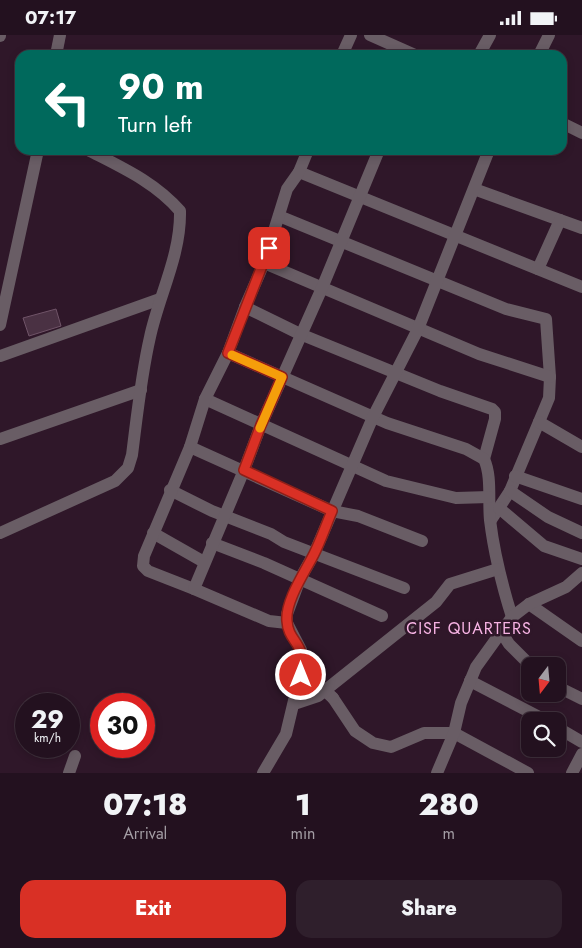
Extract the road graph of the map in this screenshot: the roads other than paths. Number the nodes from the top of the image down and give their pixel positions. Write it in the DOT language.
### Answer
graph roads {
  1 [pos="60,35"];
  2 [pos="351,35"];
  3 [pos="370,35"];
  4 [pos="490,35"];
  5 [pos="548,35"];
  6 [pos="57,50"];
  7 [pos="344,50"];
  8 [pos="404,50"];
  9 [pos="482,50"];
  10 [pos="541,50"];
  11 [pos="567,126"];
  12 [pos="582,133"];
  13 [pos="37,155"];
  14 [pos="97,155"];
  15 [pos="306,155"];
  16 [pos="377,155"];
  17 [pos="488,155"];
  18 [pos="299,173"];
  19 [pos="474,189"];
  20 [pos="360,199"];
  21 [pos="279,216"];
  22 [pos="560,220"];
  23 [pos="582,228"];
  24 [pos="455,237"];
  25 [pos="341,241"];
  26 [pos="264,263"];
  27 [pos="538,269"];
  28 [pos="436,279"];
  29 [pos="5,280"];
  30 [pos="582,287"];
  31 [pos="322,288"];
  32 [pos="160,299"];
  33 [pos="244,307"];
  34 [pos="0,325"];
  35 [pos="418,329"];
  36 [pos="300,334"];
  37 [pos="228,353"];
  38 [pos="0,356"];
  39 [pos="397,373"];
  40 [pos="282,377"];
  41 [pos="550,377"];
  42 [pos="141,390"];
  43 [pos="205,399"];
  44 [pos="373,417"];
  45 [pos="539,422"];
  46 [pos="261,425"];
  47 [pos="0,439"];
  48 [pos="190,447"];
  49 [pos="582,447"];
  50 [pos="484,459"];
  51 [pos="352,465"];
  52 [pos="244,470"];
  53 [pos="515,476"];
  54 [pos="170,490"];
  55 [pos="510,491"];
  56 [pos="488,497"];
  57 [pos="582,499"];
  58 [pos="499,508"];
  59 [pos="332,511"];
  60 [pos="224,516"];
  61 [pos="490,520"];
  62 [pos="0,533"];
  63 [pos="154,533"];
  64 [pos="582,533"];
  65 [pos="422,541"];
  66 [pos="212,543"];
  67 [pos="314,554"];
  68 [pos="582,559"];
  69 [pos="204,562"];
  70 [pos="498,569"];
  71 [pos="300,579"];
  72 [pos="580,579"];
  73 [pos="404,588"];
  74 [pos="194,589"];
  75 [pos="529,604"];
  76 [pos="382,616"];
  77 [pos="512,617"];
  78 [pos="286,623"];
  79 [pos="502,633"];
  80 [pos="582,641"];
  81 [pos="523,657"];
  82 [pos="301,675"];
  83 [pos="470,681"];
  84 [pos="566,691"];
  85 [pos="582,699"];
  86 [pos="293,710"];
  87 [pos="530,712"];
  88 [pos="454,733"];
  89 [pos="566,733"];
  90 [pos="582,742"];
  91 [pos="582,755"];
  92 [pos="73,758"];
  93 [pos="70,773"];
  94 [pos="263,773"];
  95 [pos="437,773"];
  96 [pos="528,773"];
  97 [pos="572,773"];
  1 -- 6 [label="street"];
  2 -- 7 [label="street"];
  3 -- 8 [label="street"];
  4 -- 9 [label="street"];
  5 -- 10 [label="street"];
  11 -- 12 [label="street"];
  13 -- 29 [label="street"];
  14 -- 32 [label="street"];
  15 -- 18 [label="street"];
  16 -- 20 [label="street"];
  17 -- 19 [label="street"];
  18 -- 20 [label="street"];
  18 -- 21 [label="street"];
  19 -- 22 [label="street"];
  19 -- 24 [label="street"];
  20 -- 24 [label="street"];
  20 -- 25 [label="street"];
  21 -- 25 [label="street"];
  21 -- 26 [label="street"];
  22 -- 23 [label="street"];
  22 -- 27 [label="street"];
  24 -- 27 [label="street"];
  24 -- 28 [label="street"];
  25 -- 28 [label="street"];
  25 -- 31 [label="street"];
  26 -- 31 [label="street"];
  26 -- 33 [label="street"];
  27 -- 30 [label="street"];
  28 -- 35 [label="street"];
  28 -- 41 [label="street"];
  29 -- 34 [label="street"];
  31 -- 35 [label="street"];
  31 -- 36 [label="street"];
  32 -- 38 [label="street"];
  32 -- 42 [label="street"];
  33 -- 36 [label="street"];
  33 -- 37 [label="street"];
  35 -- 39 [label="street"];
  35 -- 41 [label="street"];
  36 -- 39 [label="street"];
  36 -- 40 [label="street"];
  37 -- 40 [label="street"];
  37 -- 43 [label="street"];
  39 -- 44 [label="street"];
  39 -- 50 [label="street"];
  40 -- 44 [label="street"];
  40 -- 46 [label="street"];
  41 -- 45 [label="street"];
  42 -- 47 [label="street"];
  42 -- 62 [label="street"];
  43 -- 46 [label="street"];
  43 -- 48 [label="street"];
  44 -- 50 [label="street"];
  44 -- 51 [label="street"];
  45 -- 49 [label="street"];
  45 -- 53 [label="street"];
  46 -- 51 [label="street"];
  46 -- 52 [label="street"];
  48 -- 52 [label="street"];
  48 -- 54 [label="street"];
  50 -- 56 [label="street"];
  51 -- 56 [label="street"];
  51 -- 59 [label="street"];
  52 -- 59 [label="street"];
  52 -- 60 [label="street"];
  53 -- 55 [label="street"];
  53 -- 57 [label="street"];
  54 -- 60 [label="street"];
  54 -- 63 [label="street"];
  55 -- 58 [label="street"];
  55 -- 64 [label="street"];
  56 -- 61 [label="street"];
  58 -- 61 [label="street"];
  58 -- 68 [label="street"];
  59 -- 65 [label="street"];
  59 -- 67 [label="street"];
  60 -- 66 [label="street"];
  60 -- 67 [label="street"];
  61 -- 70 [label="street"];
  63 -- 69 [label="street"];
  63 -- 74 [label="street"];
  66 -- 69 [label="street"];
  66 -- 71 [label="street"];
  67 -- 71 [label="street"];
  67 -- 73 [label="street"];
  69 -- 74 [label="street"];
  70 -- 77 [label="street"];
  70 -- 86 [label="street"];
  71 -- 76 [label="street"];
  71 -- 78 [label="street"];
  72 -- 75 [label="street"];
  74 -- 78 [label="street"];
  75 -- 77 [label="street"];
  75 -- 80 [label="street"];
  77 -- 79 [label="street"];
  78 -- 82 [label="street"];
  79 -- 81 [label="street"];
  79 -- 83 [label="street"];
  82 -- 86 [label="street"];
  82 -- 88 [label="street, bridge"];
  83 -- 87 [label="street"];
  83 -- 88 [label="street"];
  84 -- 85 [label="street"];
  86 -- 94 [label="street"];
  88 -- 95 [label="street"];
  88 -- 96 [label="street"];
  89 -- 90 [label="street"];
  91 -- 97 [label="street"];
  92 -- 93 [label="street"];
}
